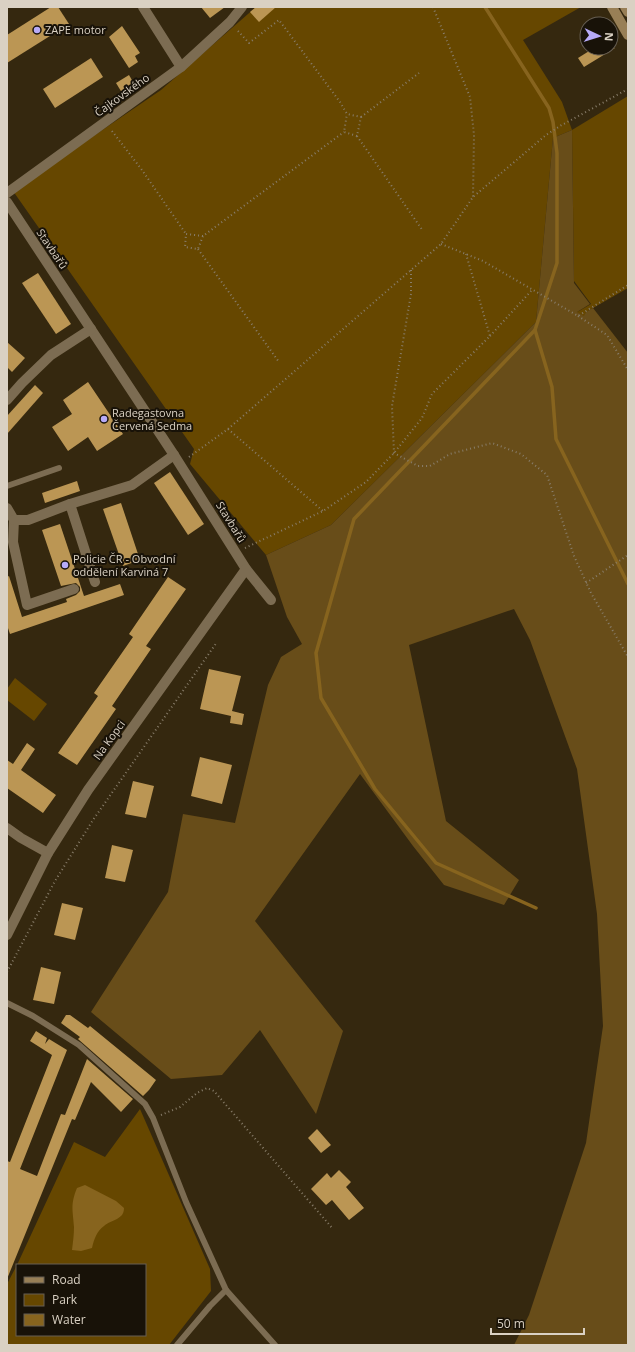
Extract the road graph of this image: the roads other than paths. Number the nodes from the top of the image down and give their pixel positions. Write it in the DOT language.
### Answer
graph roads {
  1 [pos="143,7"];
  2 [pos="242,7"];
  3 [pos="612,7"];
  4 [pos="625,7"];
  5 [pos="628,12"];
  6 [pos="628,35"];
  7 [pos="181,67"];
  8 [pos="7,193"];
  9 [pos="7,202"];
  10 [pos="91,329"];
  11 [pos="7,400"];
  12 [pos="177,459"];
  13 [pos="59,468"];
  14 [pos="7,486"];
  15 [pos="70,504"];
  16 [pos="7,508"];
  17 [pos="14,520"];
  18 [pos="246,569"];
  19 [pos="96,582"];
  20 [pos="74,589"];
  21 [pos="271,600"];
  22 [pos="7,828"];
  23 [pos="48,853"];
  24 [pos="7,935"];
  25 [pos="7,1003"];
  26 [pos="226,1290"];
  27 [pos="177,1345"];
  28 [pos="275,1345"];
  1 -- 7 [label="street"];
  2 -- 7 [label="street, Čajkovského"];
  3 -- 6 [label="street"];
  4 -- 5 [label="street"];
  7 -- 8 [label="street, Čajkovského"];
  9 -- 10 [label="street, Stavbařů"];
  10 -- 11 [label="street"];
  10 -- 12 [label="street, Stavbařů"];
  12 -- 15 [label="street"];
  12 -- 18 [label="street, Stavbařů"];
  13 -- 14 [label="lane"];
  15 -- 17 [label="street"];
  15 -- 19 [label="street"];
  16 -- 17 [label="street"];
  17 -- 20 [label="street"];
  18 -- 21 [label="street, Stavbařů"];
  18 -- 23 [label="street, Na Kopci"];
  22 -- 23 [label="street"];
  23 -- 24 [label="street, Na Kopci"];
  25 -- 26 [label="lane"];
  26 -- 27 [label="lane"];
  26 -- 28 [label="lane"];
}
